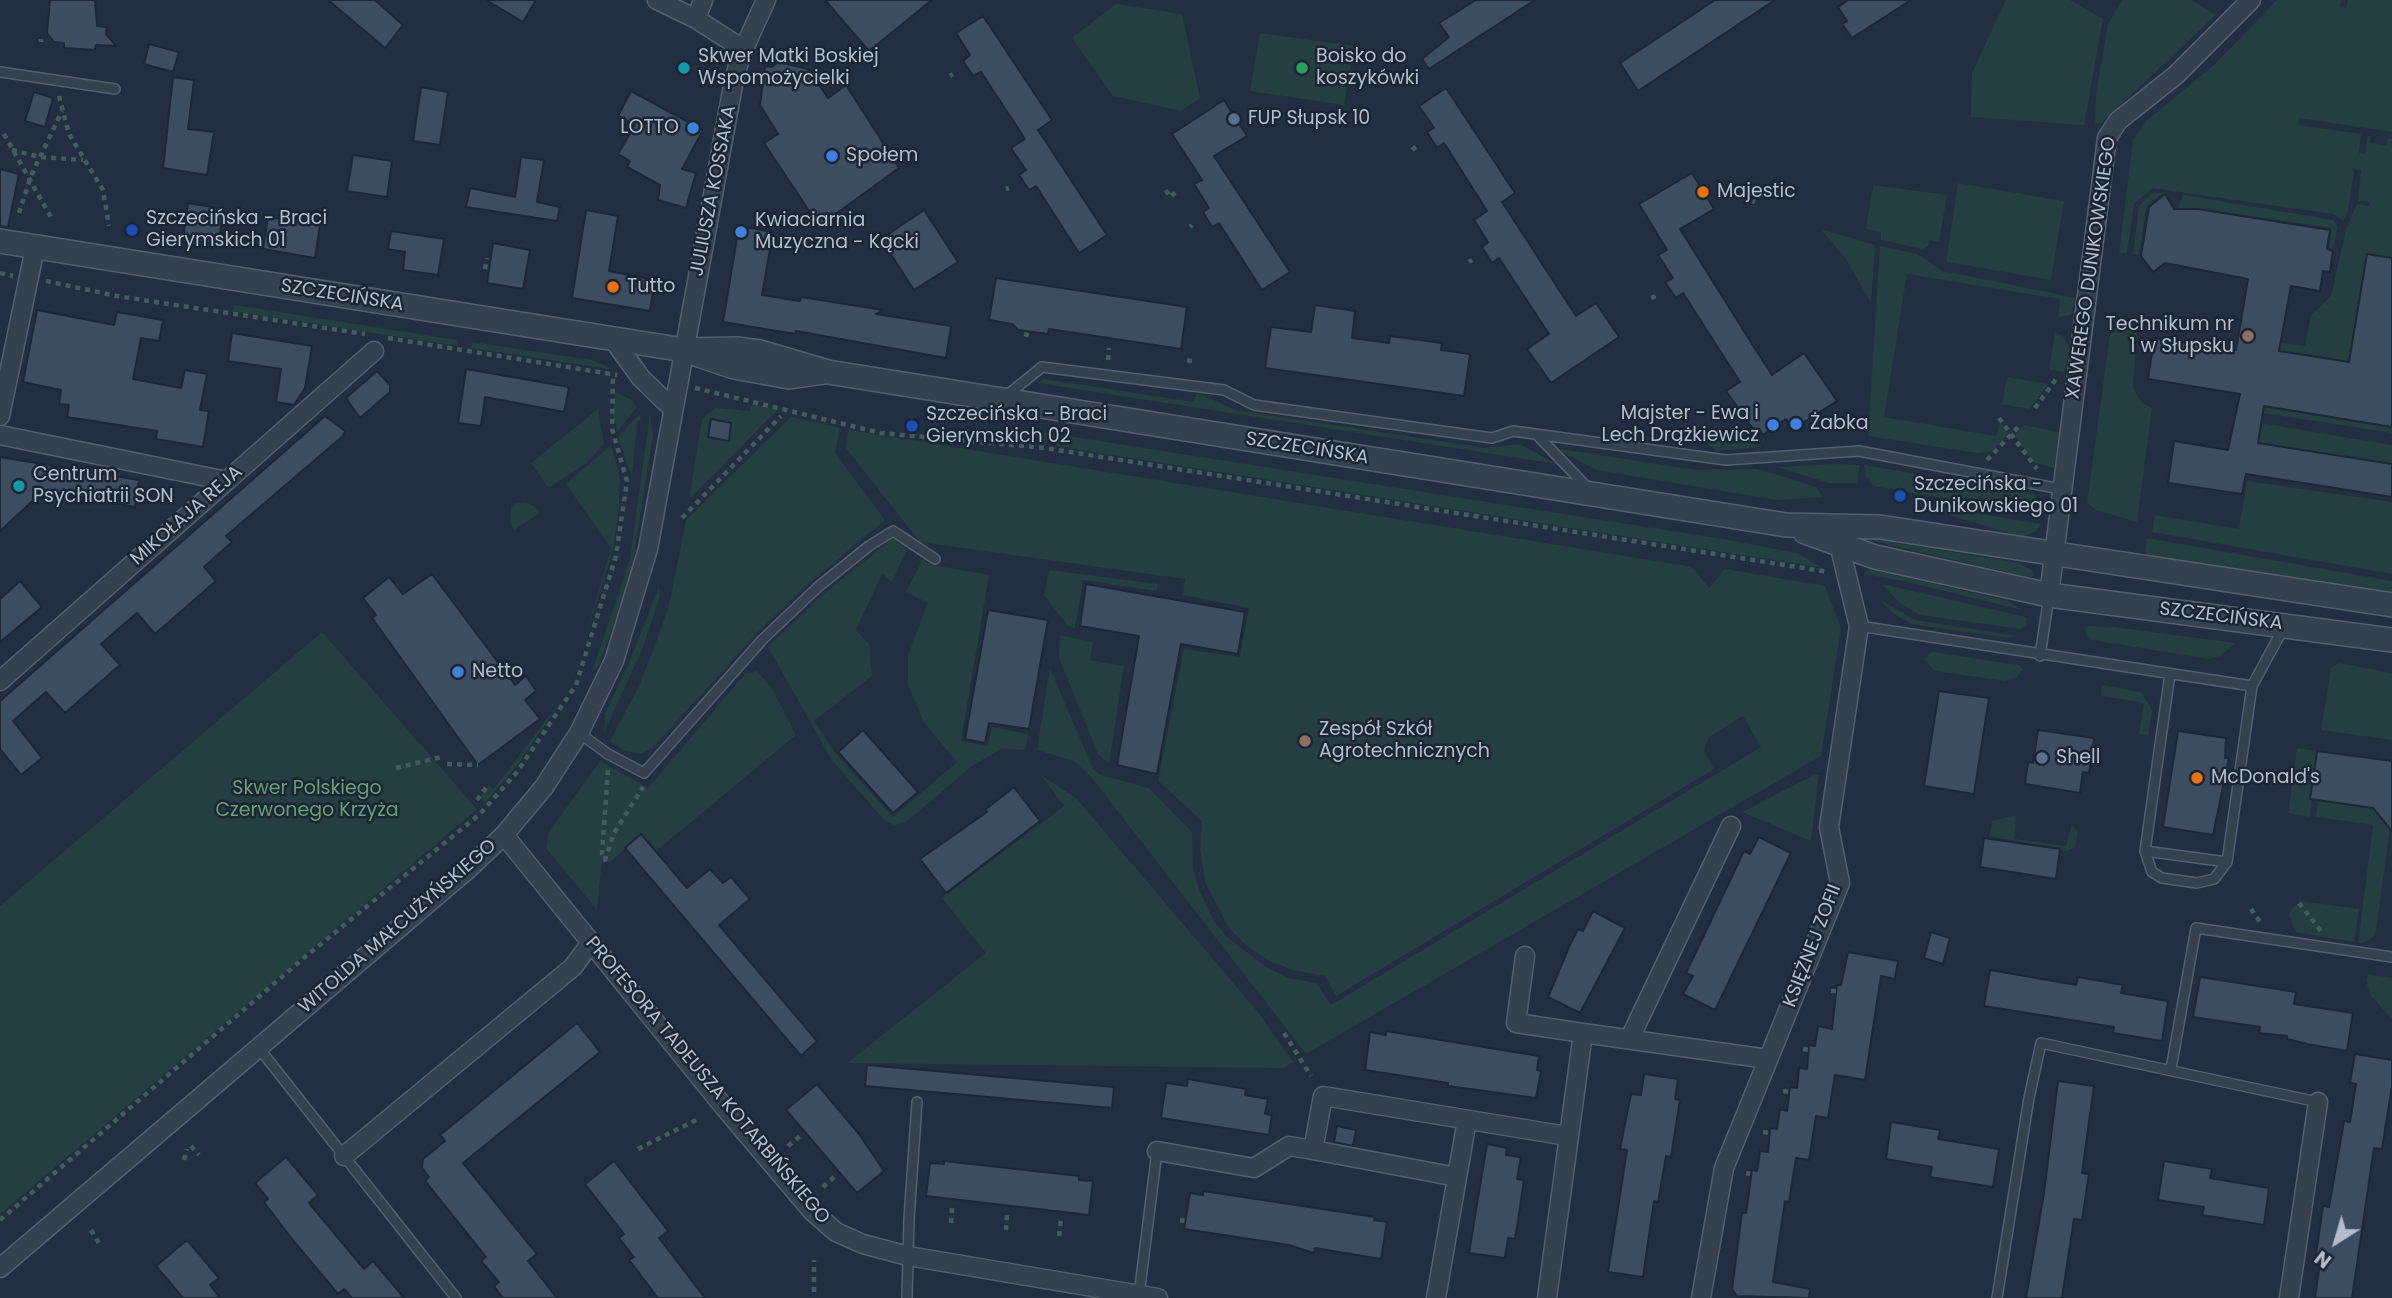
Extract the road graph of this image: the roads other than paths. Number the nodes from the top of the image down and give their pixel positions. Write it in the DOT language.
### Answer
graph roads {
  1 [pos="657,0"];
  2 [pos="703,0"];
  3 [pos="766,0"];
  4 [pos="2251,0"];
  5 [pos="695,19"];
  6 [pos="743,49"];
  7 [pos="0,72"];
  8 [pos="115,89"];
  9 [pos="0,241"];
  10 [pos="35,248"];
  11 [pos="612,338"];
  12 [pos="373,341"];
  13 [pos="684,349"];
  14 [pos="1000,400"];
  15 [pos="672,408"];
  16 [pos="0,416"];
  17 [pos="0,435"];
  18 [pos="1537,435"];
  19 [pos="227,481"];
  20 [pos="2061,488"];
  21 [pos="1595,494"];
  22 [pos="1786,525"];
  23 [pos="1839,544"];
  24 [pos="2053,554"];
  25 [pos="935,559"];
  26 [pos="2049,595"];
  27 [pos="2392,605"];
  28 [pos="2286,624"];
  29 [pos="1859,626"];
  30 [pos="2392,640"];
  31 [pos="2040,656"];
  32 [pos="2170,674"];
  33 [pos="0,681"];
  34 [pos="2252,686"];
  35 [pos="579,733"];
  36 [pos="1731,826"];
  37 [pos="504,835"];
  38 [pos="2146,851"];
  39 [pos="2227,862"];
  40 [pos="590,944"];
  41 [pos="1525,956"];
  42 [pos="2392,957"];
  43 [pos="1583,1033"];
  44 [pos="1630,1038"];
  45 [pos="258,1047"];
  46 [pos="1768,1059"];
  47 [pos="2171,1069"];
  48 [pos="918,1101"];
  49 [pos="2318,1101"];
  50 [pos="1467,1120"];
  51 [pos="1567,1136"];
  52 [pos="1313,1150"];
  53 [pos="1157,1151"];
  54 [pos="344,1156"];
  55 [pos="1457,1177"];
  56 [pos="908,1256"];
  57 [pos="0,1268"];
  58 [pos="1139,1296"];
  59 [pos="456,1298"];
  60 [pos="907,1298"];
  61 [pos="1158,1298"];
  62 [pos="1436,1298"];
  63 [pos="1547,1298"];
  64 [pos="1701,1298"];
  65 [pos="1997,1298"];
  66 [pos="2289,1298"];
  1 -- 5 [label="street"];
  2 -- 5 [label="street"];
  3 -- 6 [label="street, JULIUSZA KOSSAKA"];
  4 -- 20 [label="street, XAWEREGO DUNIKOWSKIEGO"];
  5 -- 6 [label="street"];
  6 -- 13 [label="street, JULIUSZA KOSSAKA"];
  7 -- 8 [label="lane"];
  9 -- 10 [label="street, SZCZECIŃSKA"];
  10 -- 11 [label="street, SZCZECIŃSKA"];
  10 -- 16 [label="street"];
  11 -- 13 [label="street, SZCZECIŃSKA"];
  11 -- 15 [label="street"];
  12 -- 19 [label="street, MIKOŁAJA REJA"];
  13 -- 14 [label="street, SZCZECIŃSKA"];
  13 -- 15 [label="street, WITOLDA MAŁCUŻYŃSKIEGO"];
  14 -- 18 [label="lane"];
  14 -- 21 [label="street, SZCZECIŃSKA"];
  15 -- 35 [label="street, WITOLDA MAŁCUŻYŃSKIEGO"];
  17 -- 19 [label="street"];
  18 -- 20 [label="lane"];
  18 -- 21 [label="lane"];
  19 -- 33 [label="street, MIKOŁAJA REJA"];
  20 -- 24 [label="street, XAWEREGO DUNIKOWSKIEGO"];
  21 -- 22 [label="street, SZCZECIŃSKA"];
  22 -- 23 [label="street, SZCZECIŃSKA"];
  22 -- 24 [label="street, SZCZECIŃSKA"];
  23 -- 26 [label="street, SZCZECIŃSKA"];
  23 -- 29 [label="street, KSIĘŻNEJ ZOFII"];
  24 -- 26 [label="street"];
  24 -- 27 [label="street, SZCZECIŃSKA"];
  25 -- 35 [label="lane"];
  26 -- 28 [label="street, SZCZECIŃSKA"];
  26 -- 31 [label="lane"];
  28 -- 30 [label="street, SZCZECIŃSKA"];
  28 -- 34 [label="lane"];
  29 -- 31 [label="lane"];
  29 -- 46 [label="street, KSIĘŻNEJ ZOFII"];
  31 -- 32 [label="lane"];
  32 -- 34 [label="lane"];
  32 -- 38 [label="lane"];
  34 -- 39 [label="lane"];
  35 -- 37 [label="street, WITOLDA MAŁCUŻYŃSKIEGO"];
  36 -- 44 [label="street"];
  37 -- 40 [label="street, PROFESORA TADEUSZA KOTARBIŃSKIEGO"];
  37 -- 45 [label="street, WITOLDA MAŁCUŻYŃSKIEGO"];
  38 -- 39 [label="lane"];
  38 -- 39 [label="lane"];
  40 -- 54 [label="street"];
  40 -- 56 [label="street, PROFESORA TADEUSZA KOTARBIŃSKIEGO"];
  41 -- 43 [label="street"];
  42 -- 47 [label="lane"];
  43 -- 44 [label="street"];
  43 -- 51 [label="street"];
  44 -- 46 [label="street"];
  45 -- 54 [label="lane"];
  45 -- 57 [label="street, WITOLDA MAŁCUŻYŃSKIEGO"];
  46 -- 64 [label="street, KSIĘŻNEJ ZOFII"];
  47 -- 49 [label="lane"];
  47 -- 65 [label="lane"];
  48 -- 56 [label="lane"];
  49 -- 66 [label="street"];
  50 -- 51 [label="street"];
  50 -- 52 [label="street"];
  50 -- 55 [label="street"];
  51 -- 63 [label="street"];
  52 -- 53 [label="street"];
  52 -- 55 [label="street"];
  53 -- 58 [label="lane"];
  54 -- 59 [label="lane"];
  55 -- 62 [label="street"];
  56 -- 58 [label="street, PROFESORA TADEUSZA KOTARBIŃSKIEGO"];
  56 -- 60 [label="lane"];
  58 -- 61 [label="street, PROFESORA TADEUSZA KOTARBIŃSKIEGO"];
}
